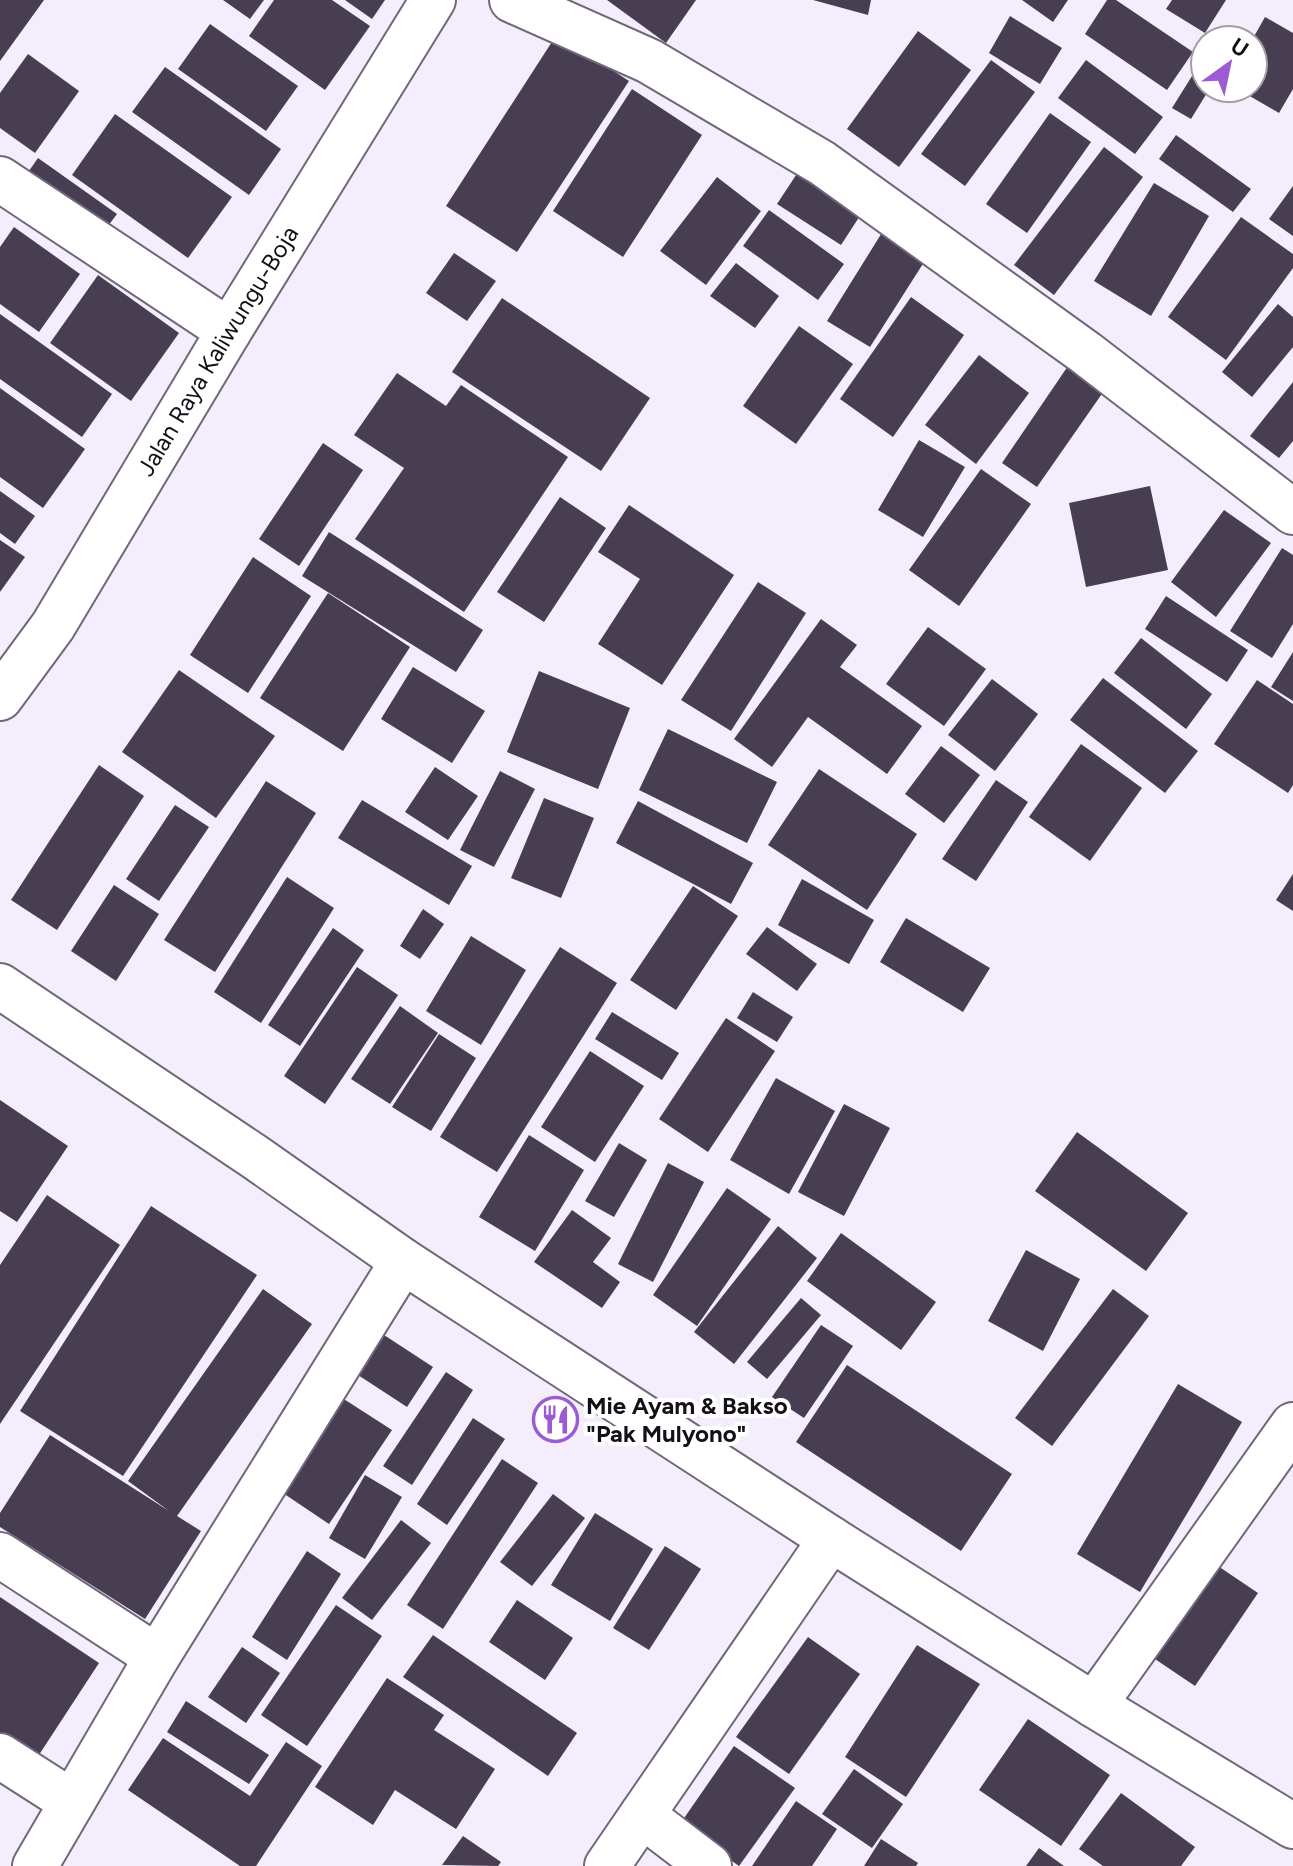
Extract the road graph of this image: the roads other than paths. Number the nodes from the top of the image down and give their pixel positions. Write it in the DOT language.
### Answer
graph roads {
  1 [pos="433,0"];
  2 [pos="512,0"];
  3 [pos="0,179"];
  4 [pos="229,331"];
  5 [pos="1293,512"];
  6 [pos="0,698"];
  7 [pos="0,986"];
  8 [pos="403,1261"];
  9 [pos="1293,1425"];
  10 [pos="831,1539"];
  11 [pos="0,1555"];
  12 [pos="157,1657"];
  13 [pos="1094,1705"];
  14 [pos="0,1756"];
  15 [pos="72,1802"];
  16 [pos="642,1815"];
  17 [pos="1293,1826"];
  18 [pos="35,1866"];
  19 [pos="607,1866"];
  20 [pos="709,1866"];
  1 -- 4 [label="street, Jalan Raya Kaliwungu-Boja"];
  2 -- 5 [label="street"];
  3 -- 4 [label="street"];
  4 -- 6 [label="street, Jalan Raya Kaliwungu-Boja"];
  7 -- 8 [label="street"];
  8 -- 10 [label="street"];
  8 -- 12 [label="street"];
  9 -- 13 [label="street"];
  10 -- 13 [label="street"];
  10 -- 16 [label="street"];
  11 -- 12 [label="street"];
  12 -- 15 [label="street"];
  13 -- 17 [label="street"];
  14 -- 15 [label="street"];
  15 -- 18 [label="street"];
  16 -- 19 [label="street"];
  16 -- 20 [label="street"];
}
